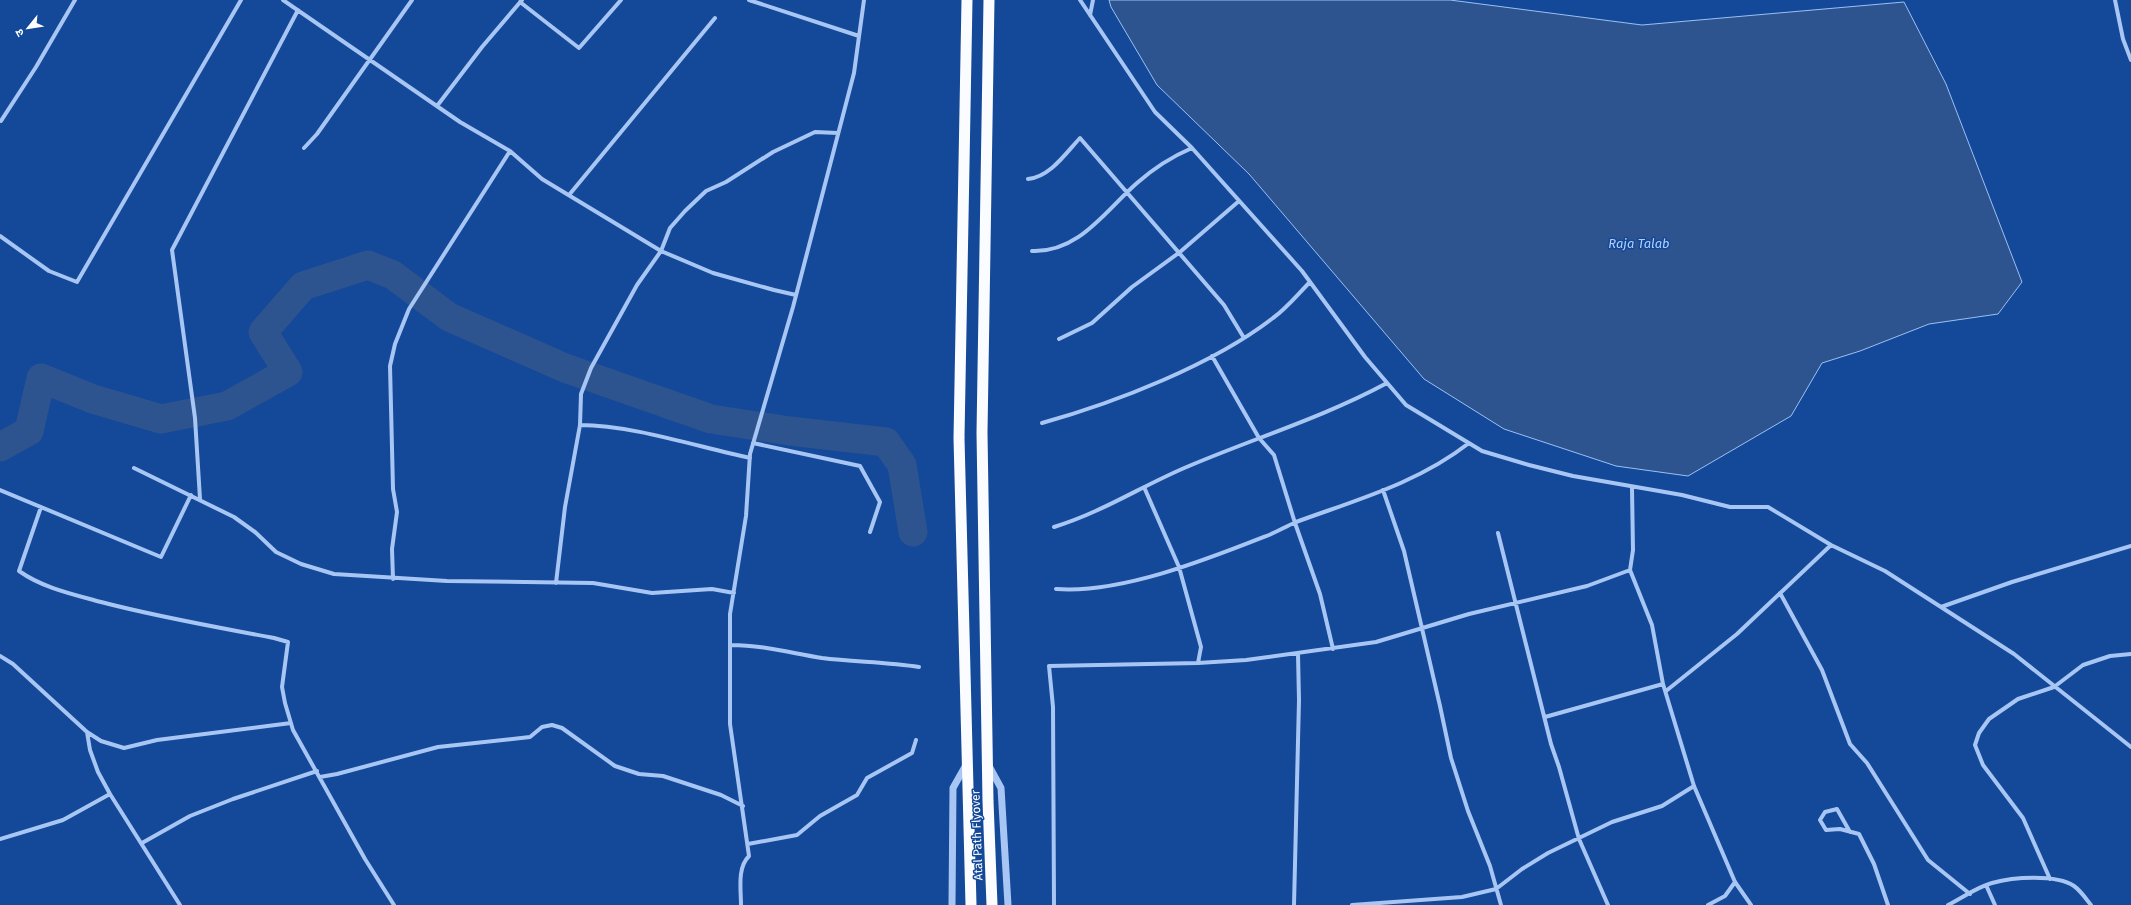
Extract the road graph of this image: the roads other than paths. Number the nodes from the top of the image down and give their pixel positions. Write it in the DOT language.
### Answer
graph roads {
  1 [pos="75,0"];
  2 [pos="241,0"];
  3 [pos="283,0"];
  4 [pos="412,0"];
  5 [pos="621,0"];
  6 [pos="749,0"];
  7 [pos="864,0"];
  8 [pos="964,0"];
  9 [pos="967,0"];
  10 [pos="989,0"];
  11 [pos="992,0"];
  12 [pos="1080,0"];
  13 [pos="1092,0"];
  14 [pos="2116,0"];
  15 [pos="521,1"];
  16 [pos="298,10"];
  17 [pos="1090,16"];
  18 [pos="715,18"];
  19 [pos="859,36"];
  20 [pos="967,52"];
  21 [pos="988,55"];
  22 [pos="370,60"];
  23 [pos="2131,60"];
  24 [pos="437,106"];
  25 [pos="1,121"];
  26 [pos="838,133"];
  27 [pos="304,148"];
  28 [pos="1192,148"];
  29 [pos="510,151"];
  30 [pos="1028,179"];
  31 [pos="1127,192"];
  32 [pos="569,195"];
  33 [pos="1239,201"];
  34 [pos="0,236"];
  35 [pos="661,251"];
  36 [pos="1032,251"];
  37 [pos="1180,252"];
  38 [pos="1310,282"];
  39 [pos="796,295"];
  40 [pos="1244,338"];
  41 [pos="1059,339"];
  42 [pos="1212,356"];
  43 [pos="1387,383"];
  44 [pos="1042,423"];
  45 [pos="580,425"];
  46 [pos="1259,438"];
  47 [pos="754,443"];
  48 [pos="1469,443"];
  49 [pos="750,458"];
  50 [pos="134,468"];
  51 [pos="1144,487"];
  52 [pos="1632,488"];
  53 [pos="0,490"];
  54 [pos="1383,490"];
  55 [pos="192,495"];
  56 [pos="200,499"];
  57 [pos="41,507"];
  58 [pos="1295,523"];
  59 [pos="1054,527"];
  60 [pos="870,532"];
  61 [pos="1498,533"];
  62 [pos="1831,545"];
  63 [pos="2131,546"];
  64 [pos="1179,567"];
  65 [pos="1630,570"];
  66 [pos="393,579"];
  67 [pos="556,583"];
  68 [pos="1056,589"];
  69 [pos="734,593"];
  70 [pos="1780,593"];
  71 [pos="1516,603"];
  72 [pos="1941,608"];
  73 [pos="1421,628"];
  74 [pos="731,645"];
  75 [pos="1333,649"];
  76 [pos="1298,654"];
  77 [pos="2131,654"];
  78 [pos="0,656"];
  79 [pos="1198,663"];
  80 [pos="919,667"];
  81 [pos="1663,684"];
  82 [pos="2054,687"];
  83 [pos="1666,691"];
  84 [pos="1545,717"];
  85 [pos="291,723"];
  86 [pos="87,732"];
  87 [pos="916,740"];
  88 [pos="2131,747"];
  89 [pos="988,764"];
  90 [pos="966,766"];
  91 [pos="316,771"];
  92 [pos="320,777"];
  93 [pos="1694,786"];
  94 [pos="110,794"];
  95 [pos="743,806"];
  96 [pos="1850,832"];
  97 [pos="0,839"];
  98 [pos="1579,839"];
  99 [pos="142,843"];
  100 [pos="748,844"];
  101 [pos="2050,879"];
  102 [pos="1735,882"];
  103 [pos="1986,885"];
  104 [pos="1496,889"];
  105 [pos="1970,894"];
  106 [pos="180,905"];
  107 [pos="394,905"];
  108 [pos="741,905"];
  109 [pos="952,905"];
  110 [pos="971,905"];
  111 [pos="992,905"];
  112 [pos="1008,905"];
  113 [pos="1054,905"];
  114 [pos="1294,905"];
  115 [pos="1352,905"];
  116 [pos="1501,905"];
  117 [pos="1608,905"];
  118 [pos="1708,905"];
  119 [pos="1752,905"];
  120 [pos="1888,905"];
  121 [pos="1948,905"];
  122 [pos="1995,905"];
  123 [pos="2091,905"];
  1 -- 25 [label="street"];
  2 -- 34 [label="street"];
  3 -- 16 [label="street"];
  4 -- 22 [label="street"];
  5 -- 15 [label="street"];
  6 -- 19 [label="street"];
  7 -- 19 [label="street"];
  8 -- 20 [label="street"];
  9 -- 20 [label="highway, Atal Path Flyover"];
  10 -- 21 [label="highway, Atal Path Flyover"];
  11 -- 21 [label="street"];
  12 -- 17 [label="street"];
  13 -- 17 [label="street"];
  14 -- 23 [label="street"];
  15 -- 24 [label="street"];
  16 -- 22 [label="street"];
  16 -- 56 [label="street"];
  17 -- 28 [label="street"];
  18 -- 32 [label="street"];
  19 -- 26 [label="street"];
  20 -- 90 [label="highway, Atal Path Flyover"];
  21 -- 89 [label="highway, Atal Path Flyover"];
  22 -- 24 [label="street"];
  22 -- 27 [label="street"];
  24 -- 29 [label="street"];
  26 -- 35 [label="street"];
  26 -- 39 [label="street"];
  28 -- 31 [label="street"];
  28 -- 33 [label="street"];
  29 -- 32 [label="street"];
  29 -- 66 [label="street"];
  30 -- 31 [label="street"];
  31 -- 36 [label="street"];
  31 -- 37 [label="street"];
  32 -- 35 [label="street"];
  33 -- 37 [label="street"];
  33 -- 38 [label="street"];
  35 -- 39 [label="street"];
  35 -- 45 [label="street"];
  37 -- 40 [label="street"];
  37 -- 41 [label="street"];
  38 -- 40 [label="street"];
  38 -- 43 [label="street"];
  39 -- 47 [label="street"];
  40 -- 42 [label="street"];
  42 -- 44 [label="street"];
  42 -- 46 [label="street"];
  43 -- 46 [label="street"];
  43 -- 48 [label="street"];
  45 -- 49 [label="street"];
  45 -- 67 [label="street"];
  46 -- 51 [label="street"];
  46 -- 58 [label="street"];
  47 -- 49 [label="street"];
  47 -- 60 [label="street"];
  48 -- 52 [label="street"];
  48 -- 54 [label="street"];
  49 -- 69 [label="street"];
  50 -- 55 [label="street"];
  51 -- 59 [label="street"];
  51 -- 64 [label="street"];
  52 -- 62 [label="street"];
  52 -- 65 [label="street"];
  53 -- 57 [label="street"];
  54 -- 58 [label="street"];
  54 -- 73 [label="street"];
  55 -- 56 [label="street"];
  55 -- 57 [label="street"];
  56 -- 66 [label="street"];
  57 -- 85 [label="street"];
  58 -- 64 [label="street"];
  58 -- 75 [label="street"];
  61 -- 71 [label="street"];
  62 -- 70 [label="street"];
  62 -- 72 [label="street"];
  63 -- 72 [label="street"];
  64 -- 68 [label="street"];
  64 -- 79 [label="street"];
  65 -- 71 [label="street"];
  65 -- 81 [label="street"];
  66 -- 67 [label="street"];
  67 -- 69 [label="street"];
  69 -- 74 [label="street"];
  70 -- 83 [label="street"];
  70 -- 105 [label="street"];
  71 -- 73 [label="street"];
  71 -- 84 [label="street"];
  72 -- 82 [label="street"];
  73 -- 75 [label="street"];
  73 -- 104 [label="street"];
  74 -- 80 [label="street"];
  74 -- 95 [label="street"];
  75 -- 76 [label="street"];
  76 -- 79 [label="street"];
  76 -- 114 [label="street"];
  77 -- 82 [label="street"];
  78 -- 86 [label="street"];
  79 -- 113 [label="street"];
  81 -- 83 [label="street"];
  81 -- 84 [label="street"];
  82 -- 88 [label="street"];
  82 -- 101 [label="street"];
  83 -- 93 [label="street"];
  84 -- 98 [label="street"];
  85 -- 86 [label="street"];
  85 -- 91 [label="street"];
  86 -- 94 [label="street"];
  87 -- 100 [label="street"];
  89 -- 111 [label="highway, Atal Path Flyover"];
  89 -- 112 [label="street"];
  90 -- 109 [label="street"];
  90 -- 110 [label="highway, Atal Path Flyover"];
  91 -- 92 [label="street"];
  91 -- 99 [label="street"];
  92 -- 95 [label="street"];
  92 -- 107 [label="street"];
  93 -- 98 [label="street"];
  93 -- 102 [label="street"];
  94 -- 97 [label="street"];
  94 -- 99 [label="street"];
  95 -- 100 [label="street"];
  96 -- 96 [label="street"];
  96 -- 120 [label="street"];
  98 -- 104 [label="street"];
  98 -- 117 [label="street"];
  99 -- 106 [label="street"];
  100 -- 108 [label="street"];
  101 -- 103 [label="street"];
  101 -- 123 [label="street"];
  102 -- 118 [label="street"];
  102 -- 119 [label="street"];
  103 -- 105 [label="street"];
  103 -- 122 [label="street"];
  104 -- 115 [label="street"];
  104 -- 116 [label="street"];
  105 -- 121 [label="street"];
}
